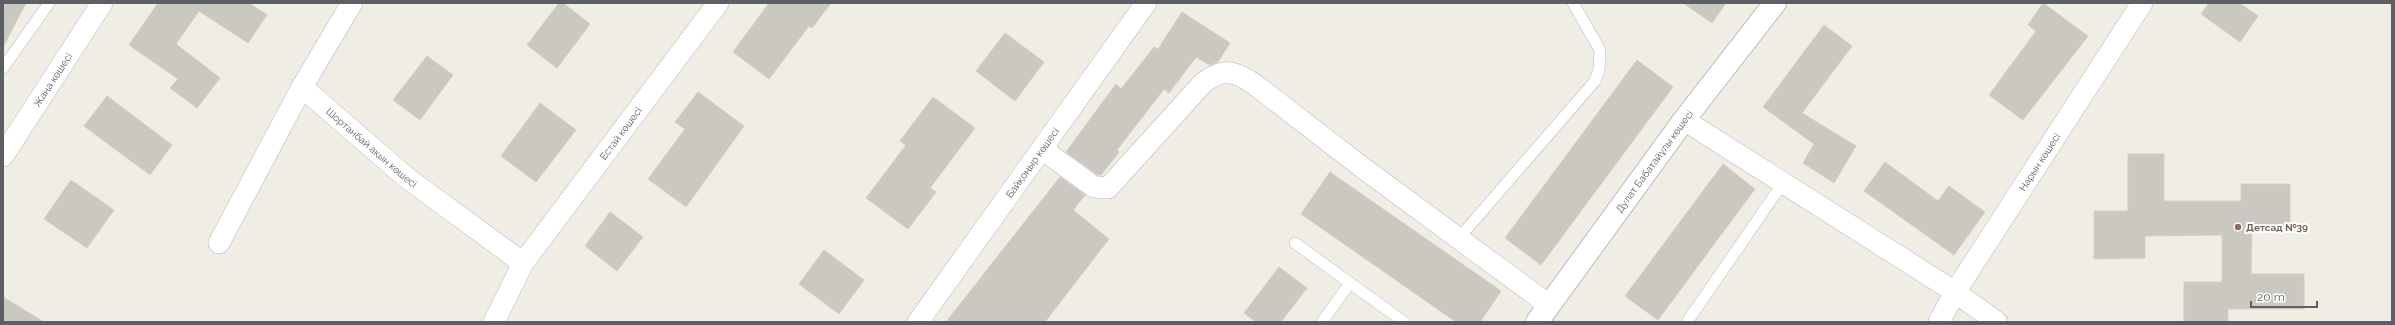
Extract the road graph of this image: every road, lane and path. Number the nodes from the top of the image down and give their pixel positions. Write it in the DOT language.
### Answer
graph roads {
  1 [pos="49,3"];
  2 [pos="102,3"];
  3 [pos="352,3"];
  4 [pos="718,3"];
  5 [pos="1146,3"];
  6 [pos="1573,3"];
  7 [pos="1775,3"];
  8 [pos="2142,3"];
  9 [pos="3,68"];
  10 [pos="302,87"];
  11 [pos="1684,120"];
  12 [pos="1042,149"];
  13 [pos="3,156"];
  14 [pos="1783,183"];
  15 [pos="1459,238"];
  16 [pos="219,243"];
  17 [pos="1295,244"];
  18 [pos="523,263"];
  19 [pos="1350,283"];
  20 [pos="1955,292"];
  21 [pos="1543,313"];
  22 [pos="494,322"];
  23 [pos="918,322"];
  24 [pos="1322,322"];
  25 [pos="1404,322"];
  26 [pos="1687,322"];
  27 [pos="1939,322"];
  28 [pos="1997,322"];
  1 -- 9 [label="lane"];
  2 -- 13 [label="street, Жаңа көшесі"];
  3 -- 10 [label="street"];
  4 -- 18 [label="street, Естай көшесі"];
  5 -- 12 [label="street, Байқоңыр көшесі"];
  6 -- 15 [label="lane"];
  7 -- 11 [label="street, Дулат Бабатайұлы көшесі"];
  8 -- 20 [label="street, Нарын көшесі"];
  10 -- 16 [label="street"];
  10 -- 18 [label="street, Шортанбай ақын көшесі"];
  11 -- 14 [label="street"];
  11 -- 21 [label="street, Дулат Бабатайұлы көшесі"];
  12 -- 15 [label="street"];
  12 -- 23 [label="street, Байқоңыр көшесі"];
  14 -- 20 [label="street"];
  14 -- 26 [label="lane"];
  15 -- 21 [label="street"];
  17 -- 19 [label="lane"];
  18 -- 22 [label="street, Естай көшесі"];
  19 -- 24 [label="lane"];
  19 -- 25 [label="lane"];
  20 -- 27 [label="street, Нарын көшесі"];
  20 -- 28 [label="street"];
}
